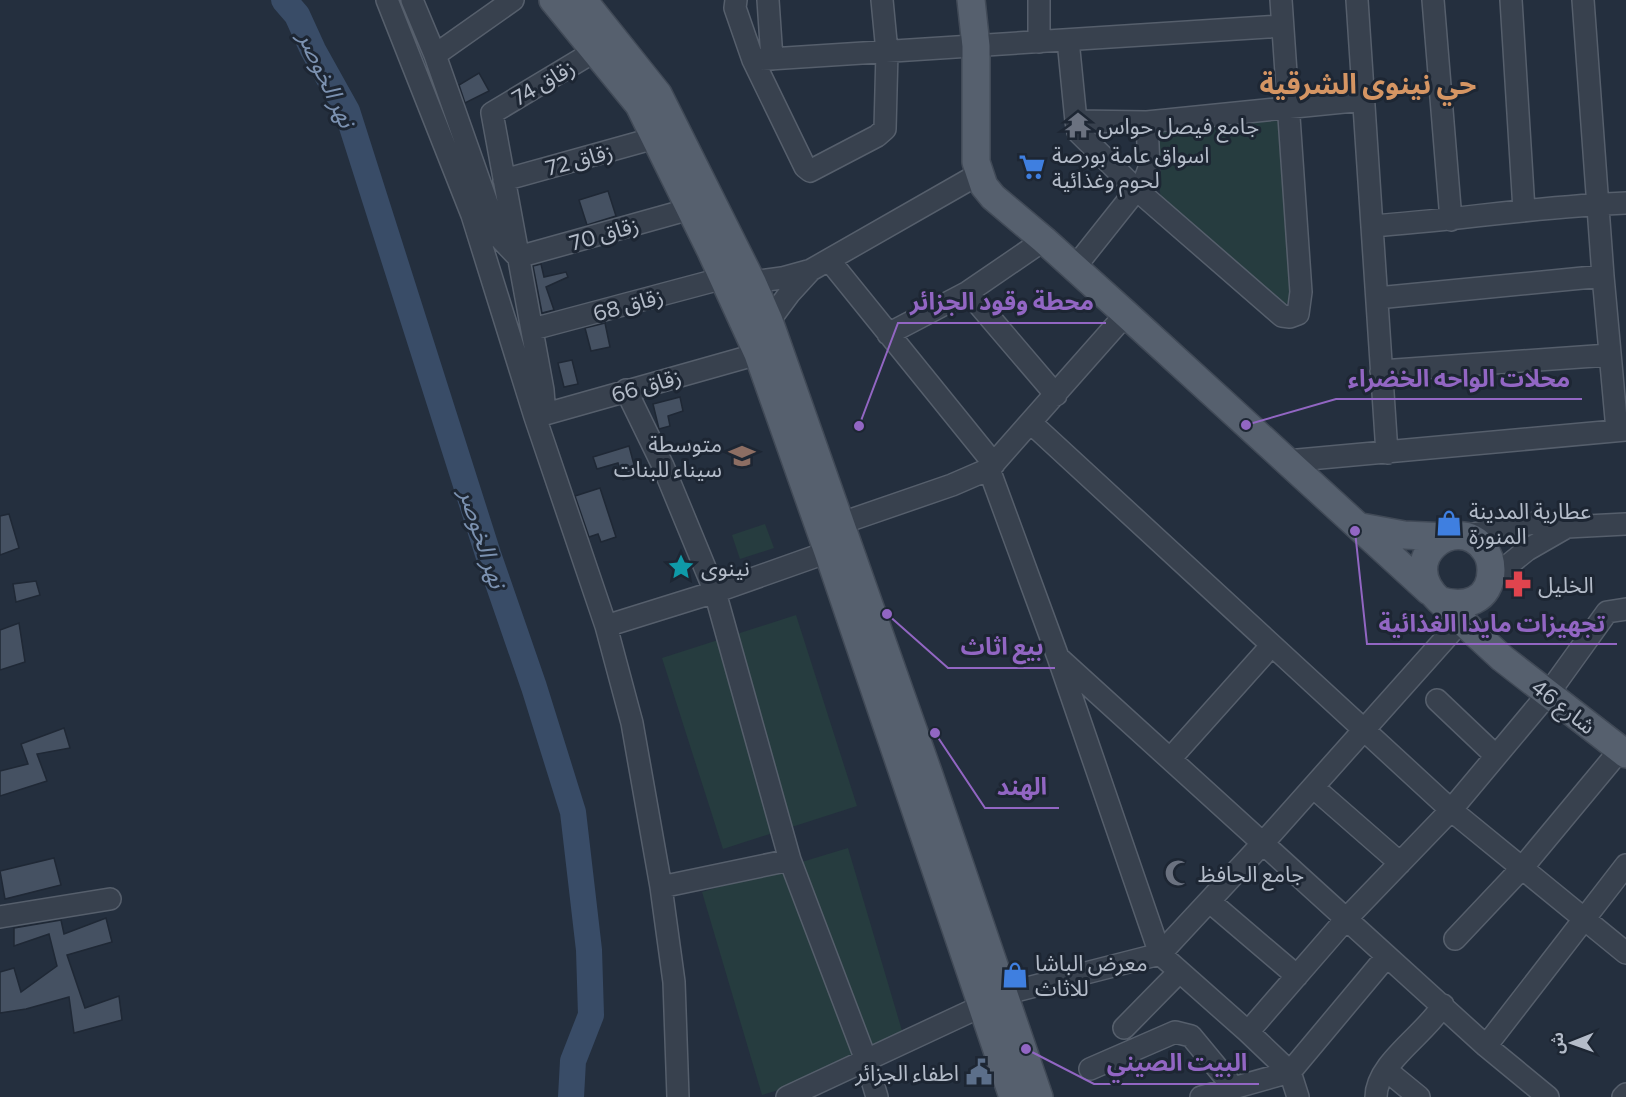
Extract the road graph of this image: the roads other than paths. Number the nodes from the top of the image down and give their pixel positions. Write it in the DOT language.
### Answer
graph roads {
  1 [pos="387,0"];
  2 [pos="412,0"];
  3 [pos="513,0"];
  4 [pos="553,0"];
  5 [pos="584,0"];
  6 [pos="736,0"];
  7 [pos="768,0"];
  8 [pos="882,0"];
  9 [pos="971,0"];
  10 [pos="1040,0"];
  11 [pos="1281,0"];
  12 [pos="1358,0"];
  13 [pos="1433,0"];
  14 [pos="1511,0"];
  15 [pos="1583,0"];
  16 [pos="1282,26"];
  17 [pos="1068,40"];
  18 [pos="1039,42"];
  19 [pos="976,46"];
  20 [pos="595,51"];
  21 [pos="887,52"];
  22 [pos="435,55"];
  23 [pos="763,59"];
  24 [pos="1364,100"];
  25 [pos="1289,108"];
  26 [pos="1076,121"];
  27 [pos="1147,122"];
  28 [pos="655,138"];
  29 [pos="979,174"];
  30 [pos="504,180"];
  31 [pos="1137,190"];
  32 [pos="1626,203"];
  33 [pos="1598,204"];
  34 [pos="690,209"];
  35 [pos="1524,210"];
  36 [pos="1451,220"];
  37 [pos="1372,226"];
  38 [pos="1044,240"];
  39 [pos="518,257"];
  40 [pos="820,265"];
  41 [pos="1075,267"];
  42 [pos="1603,276"];
  43 [pos="724,278"];
  44 [pos="752,282"];
  45 [pos="968,292"];
  46 [pos="1377,298"];
  47 [pos="1126,314"];
  48 [pos="769,321"];
  49 [pos="533,329"];
  50 [pos="888,334"];
  51 [pos="758,354"];
  52 [pos="1610,355"];
  53 [pos="1382,371"];
  54 [pos="626,390"];
  55 [pos="1056,395"];
  56 [pos="535,417"];
  57 [pos="1031,423"];
  58 [pos="1622,430"];
  59 [pos="1387,453"];
  60 [pos="1287,461"];
  61 [pos="992,467"];
  62 [pos="839,524"];
  63 [pos="1626,524"];
  64 [pos="1567,527"];
  65 [pos="1361,528"];
  66 [pos="1454,537"];
  67 [pos="828,552"];
  68 [pos="1488,585"];
  69 [pos="715,592"];
  70 [pos="1434,595"];
  71 [pos="1617,611"];
  72 [pos="1461,621"];
  73 [pos="606,626"];
  74 [pos="1626,627"];
  75 [pos="1271,646"];
  76 [pos="1058,657"];
  77 [pos="1502,658"];
  78 [pos="1548,694"];
  79 [pos="1437,700"];
  80 [pos="1363,730"];
  81 [pos="1623,752"];
  82 [pos="1496,756"];
  83 [pos="1170,759"];
  84 [pos="1313,787"];
  85 [pos="1451,810"];
  86 [pos="1263,843"];
  87 [pos="790,860"];
  88 [pos="1400,863"];
  89 [pos="1522,868"];
  90 [pos="1625,868"];
  91 [pos="662,887"];
  92 [pos="110,899"];
  93 [pos="1209,901"];
  94 [pos="0,916"];
  95 [pos="1347,918"];
  96 [pos="1585,919"];
  97 [pos="1455,939"];
  98 [pos="1626,952"];
  99 [pos="1160,954"];
  100 [pos="1388,956"];
  101 [pos="1179,972"];
  102 [pos="1297,976"];
  103 [pos="993,1000"];
  104 [pos="1443,1005"];
  105 [pos="1124,1028"];
  106 [pos="1248,1032"];
  107 [pos="1486,1046"];
  108 [pos="866,1060"];
  109 [pos="1090,1069"];
  110 [pos="1386,1070"];
  111 [pos="1290,1072"];
  112 [pos="1219,1093"];
  113 [pos="678,1097"];
  114 [pos="787,1097"];
  115 [pos="877,1097"];
  116 [pos="1013,1097"];
  117 [pos="1039,1097"];
  118 [pos="1298,1097"];
  119 [pos="1376,1097"];
  120 [pos="1419,1097"];
  121 [pos="1548,1097"];
  1 -- 56 [label="street"];
  2 -- 22 [label="street"];
  3 -- 22 [label="street"];
  4 -- 20 [label="main road"];
  5 -- 44 [label="main road"];
  6 -- 23 [label="street"];
  7 -- 23 [label="street"];
  8 -- 21 [label="street"];
  9 -- 19 [label="main road"];
  10 -- 18 [label="street"];
  11 -- 16 [label="street"];
  12 -- 24 [label="street"];
  13 -- 36 [label="street"];
  14 -- 35 [label="street"];
  15 -- 33 [label="street"];
  16 -- 17 [label="street"];
  16 -- 25 [label="street"];
  17 -- 18 [label="street"];
  17 -- 26 [label="street"];
  18 -- 19 [label="street"];
  19 -- 21 [label="street"];
  19 -- 29 [label="main road"];
  20 -- 28 [label="main road"];
  20 -- 30 [label="street, زقاق 74"];
  21 -- 23 [label="street"];
  21 -- 23 [label="street"];
  22 -- 39 [label="street"];
  24 -- 25 [label="street"];
  24 -- 37 [label="street"];
  25 -- 27 [label="street"];
  25 -- 31 [label="street"];
  26 -- 27 [label="street"];
  26 -- 31 [label="street"];
  27 -- 31 [label="street"];
  28 -- 30 [label="street, زقاق 72"];
  28 -- 34 [label="main road"];
  29 -- 38 [label="main road, شارع 46"];
  29 -- 40 [label="street"];
  30 -- 39 [label="street"];
  31 -- 41 [label="street"];
  32 -- 33 [label="street"];
  33 -- 35 [label="street"];
  33 -- 42 [label="street"];
  34 -- 39 [label="street, زقاق 70"];
  34 -- 43 [label="main road"];
  35 -- 36 [label="street"];
  36 -- 37 [label="street"];
  37 -- 46 [label="street"];
  38 -- 41 [label="main road, شارع 46"];
  38 -- 45 [label="street"];
  39 -- 49 [label="street"];
  40 -- 44 [label="street"];
  40 -- 48 [label="street"];
  40 -- 50 [label="street"];
  41 -- 47 [label="main road, شارع 46"];
  42 -- 46 [label="street"];
  42 -- 52 [label="street"];
  43 -- 49 [label="street, زقاق 68"];
  43 -- 51 [label="main road"];
  44 -- 48 [label="main road"];
  45 -- 50 [label="street"];
  45 -- 55 [label="street"];
  46 -- 53 [label="street"];
  47 -- 55 [label="street"];
  47 -- 60 [label="main road, شارع 46"];
  48 -- 62 [label="main road"];
  49 -- 56 [label="street"];
  50 -- 61 [label="street"];
  51 -- 54 [label="street, زقاق 66"];
  51 -- 67 [label="main road"];
  52 -- 53 [label="street"];
  52 -- 58 [label="street"];
  53 -- 59 [label="street"];
  54 -- 56 [label="street, زقاق 66"];
  54 -- 69 [label="street"];
  55 -- 57 [label="street"];
  56 -- 73 [label="street"];
  57 -- 61 [label="street"];
  57 -- 75 [label="street"];
  58 -- 59 [label="street"];
  59 -- 60 [label="street"];
  60 -- 65 [label="main road, شارع 46"];
  61 -- 62 [label="street"];
  61 -- 76 [label="street"];
  62 -- 103 [label="main road"];
  63 -- 64 [label="street"];
  64 -- 66 [label="street"];
  64 -- 68 [label="street"];
  65 -- 66 [label="main road"];
  65 -- 70 [label="main road, شارع 46"];
  66 -- 68 [label="main road"];
  66 -- 70 [label="main road"];
  67 -- 69 [label="street"];
  67 -- 103 [label="main road"];
  68 -- 70 [label="main road"];
  68 -- 77 [label="main road"];
  69 -- 73 [label="street"];
  69 -- 87 [label="street"];
  70 -- 72 [label="main road, شارع 46"];
  71 -- 74 [label="street"];
  71 -- 78 [label="street"];
  72 -- 77 [label="main road, شارع 46"];
  72 -- 80 [label="street"];
  73 -- 91 [label="street"];
  75 -- 80 [label="street"];
  75 -- 83 [label="street"];
  76 -- 83 [label="street"];
  76 -- 99 [label="street"];
  77 -- 78 [label="main road, شارع 46"];
  78 -- 81 [label="main road, شارع 46"];
  78 -- 82 [label="street"];
  79 -- 82 [label="street"];
  80 -- 84 [label="street"];
  80 -- 85 [label="street"];
  81 -- 89 [label="street"];
  82 -- 85 [label="street"];
  83 -- 86 [label="street"];
  84 -- 86 [label="street"];
  84 -- 88 [label="street"];
  85 -- 88 [label="street"];
  85 -- 89 [label="street"];
  86 -- 93 [label="street"];
  86 -- 95 [label="street"];
  87 -- 91 [label="street"];
  87 -- 108 [label="street"];
  88 -- 95 [label="street"];
  89 -- 96 [label="street"];
  89 -- 97 [label="street"];
  90 -- 96 [label="street"];
  91 -- 113 [label="street"];
  92 -- 94 [label="street"];
  93 -- 99 [label="street"];
  93 -- 102 [label="street"];
  95 -- 100 [label="street"];
  95 -- 102 [label="street"];
  96 -- 98 [label="street"];
  96 -- 107 [label="street"];
  99 -- 101 [label="street"];
  99 -- 103 [label="street"];
  100 -- 104 [label="street"];
  100 -- 111 [label="street"];
  101 -- 105 [label="street"];
  101 -- 106 [label="street"];
  102 -- 106 [label="street"];
  103 -- 108 [label="street"];
  103 -- 116 [label="main road"];
  103 -- 117 [label="main road"];
  104 -- 107 [label="street"];
  104 -- 110 [label="street"];
  106 -- 111 [label="street"];
  107 -- 121 [label="street"];
  108 -- 114 [label="street"];
  108 -- 115 [label="street"];
  109 -- 112 [label="street"];
  110 -- 119 [label="street"];
  110 -- 120 [label="street"];
  111 -- 112 [label="street"];
  111 -- 118 [label="street"];
}
